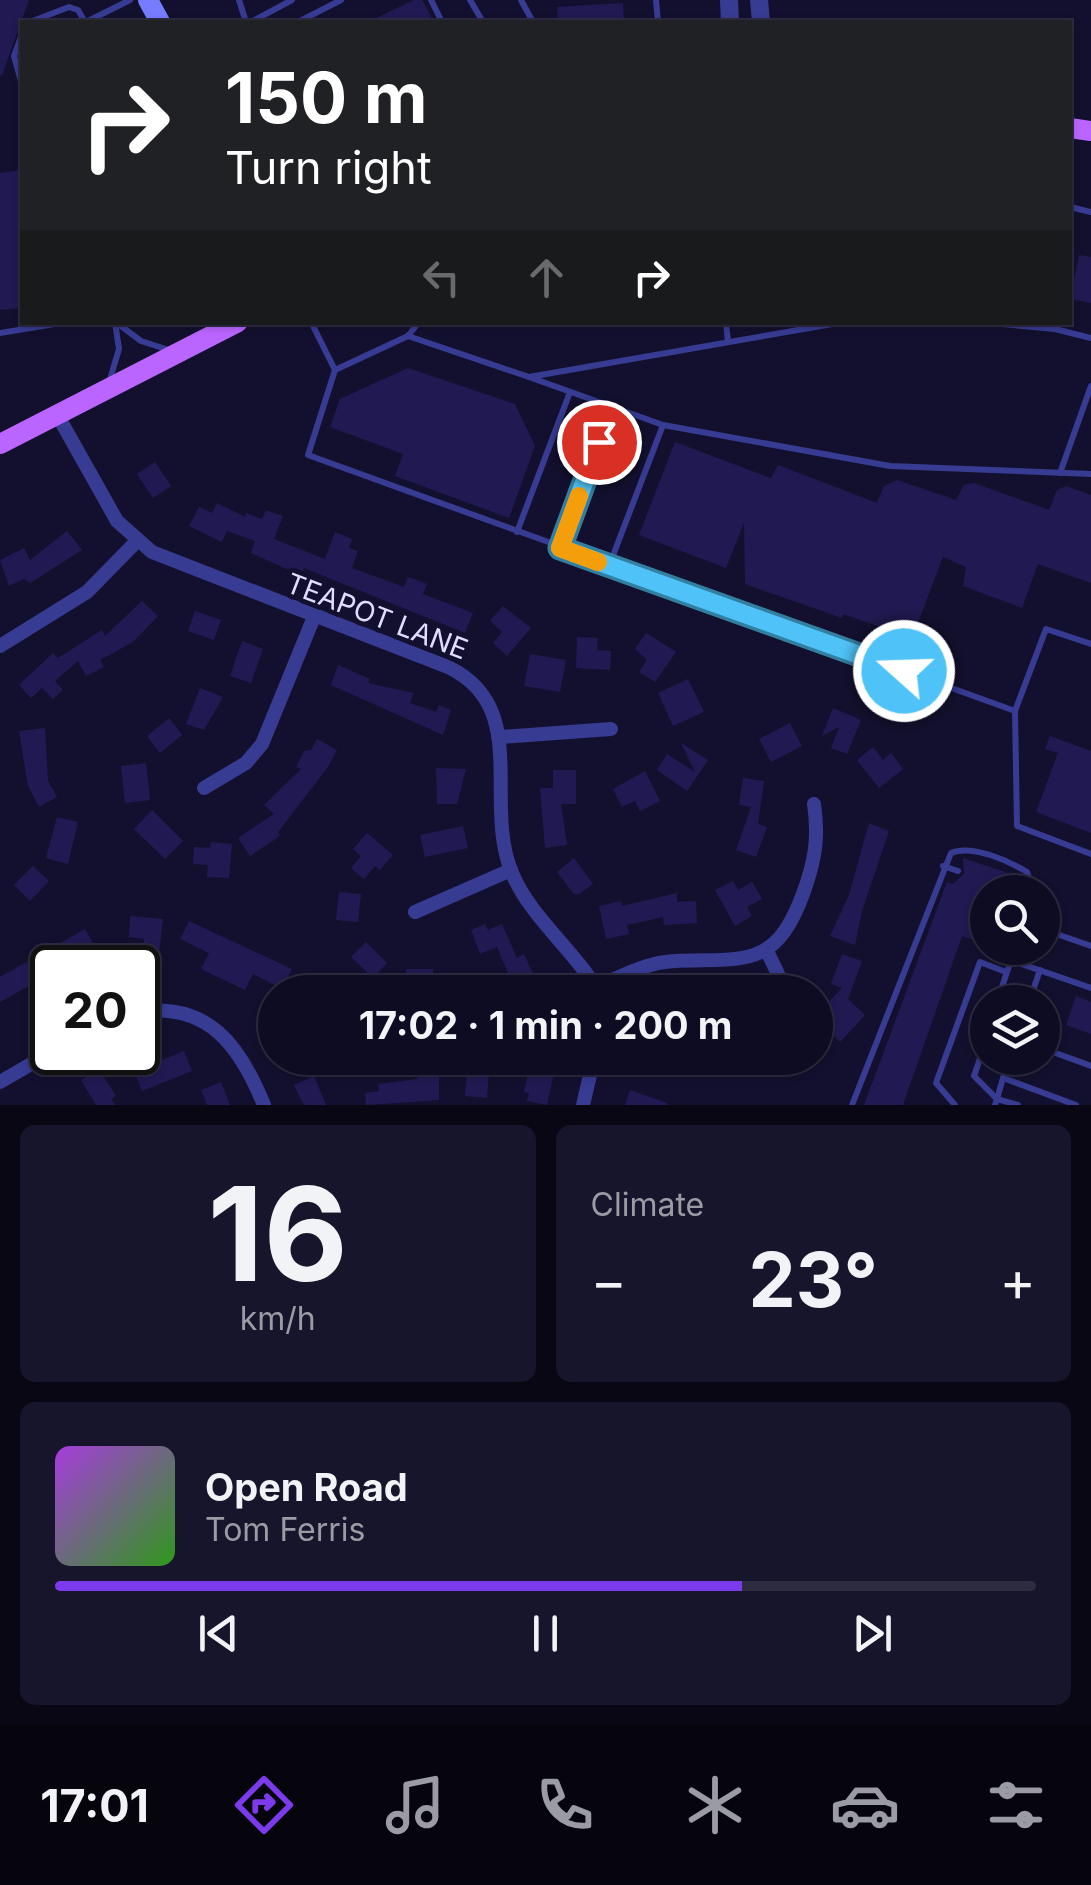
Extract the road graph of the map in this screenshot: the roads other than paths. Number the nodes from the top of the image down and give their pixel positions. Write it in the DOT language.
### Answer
graph roads {
  1 [pos="130,0"];
  2 [pos="292,0"];
  3 [pos="341,0"];
  4 [pos="35,20"];
  5 [pos="85,20"];
  6 [pos="90,20"];
  7 [pos="252,20"];
  8 [pos="302,20"];
  9 [pos="20,40"];
  10 [pos="20,78"];
  11 [pos="50,325"];
  12 [pos="115,325"];
  13 [pos="119,325"];
  14 [pos="232,325"];
  15 [pos="312,325"];
  16 [pos="417,325"];
  17 [pos="726,325"];
  18 [pos="763,325"];
  19 [pos="789,325"];
  20 [pos="828,325"];
  21 [pos="1037,325"];
  22 [pos="790,332"];
  23 [pos="0,334"];
  24 [pos="408,336"];
  25 [pos="764,336"];
  26 [pos="1091,338"];
  27 [pos="728,342"];
  28 [pos="178,353"];
  29 [pos="335,370"];
  30 [pos="530,377"];
  31 [pos="1091,386"];
  32 [pos="106,390"];
  33 [pos="570,392"];
  34 [pos="612,407"];
  35 [pos="58,416"];
  36 [pos="663,425"];
  37 [pos="0,444"];
  38 [pos="1060,473"];
  39 [pos="1091,474"];
  40 [pos="517,532"];
  41 [pos="136,542"];
  42 [pos="560,548"];
  43 [pos="609,566"];
  44 [pos="314,617"];
  45 [pos="1091,644"];
  46 [pos="0,646"];
  47 [pos="1014,711"];
  48 [pos="611,729"];
  49 [pos="501,737"];
  50 [pos="204,788"];
  51 [pos="814,804"];
  52 [pos="1091,854"];
  53 [pos="944,866"];
  54 [pos="511,870"];
  55 [pos="958,872"];
  56 [pos="1028,875"];
  57 [pos="416,912"];
  58 [pos="1060,935"];
  59 [pos="1091,946"];
  60 [pos="767,951"];
  61 [pos="1008,965"];
  62 [pos="1025,965"];
  63 [pos="1040,970"];
  64 [pos="1006,972"];
  65 [pos="778,974"];
  66 [pos="584,975"];
  67 [pos="634,975"];
  68 [pos="1002,985"];
  69 [pos="1034,985"];
  70 [pos="1091,988"];
  71 [pos="160,1011"];
  72 [pos="1060,1055"];
  73 [pos="30,1065"];
  74 [pos="1091,1066"];
  75 [pos="590,1075"];
  76 [pos="974,1075"];
  77 [pos="1004,1075"];
  78 [pos="1003,1078"];
  79 [pos="0,1082"];
  80 [pos="996,1102"];
  81 [pos="264,1105"];
  82 [pos="584,1105"];
  83 [pos="852,1105"];
  84 [pos="955,1105"];
  85 [pos="1018,1105"];
  86 [pos="1076,1105"];
  1 -- 6 [label="lane"];
  2 -- 7 [label="lane"];
  3 -- 8 [label="lane"];
  4 -- 5 [label="lane"];
  9 -- 10 [label="lane"];
  11 -- 23 [label="lane"];
  12 -- 32 [label="lane"];
  13 -- 28 [label="lane"];
  14 -- 28 [label="main road"];
  15 -- 29 [label="lane"];
  16 -- 24 [label="lane"];
  17 -- 27 [label="lane"];
  18 -- 25 [label="lane"];
  19 -- 22 [label="lane"];
  20 -- 22 [label="lane"];
  21 -- 26 [label="lane"];
  22 -- 25 [label="lane"];
  24 -- 29 [label="lane"];
  24 -- 30 [label="lane"];
  25 -- 27 [label="lane"];
  27 -- 30 [label="lane"];
  28 -- 32 [label="main road"];
  29 -- 40 [label="lane"];
  30 -- 33 [label="lane"];
  31 -- 38 [label="lane"];
  32 -- 35 [label="main road"];
  33 -- 34 [label="lane"];
  33 -- 40 [label="lane"];
  34 -- 36 [label="lane"];
  34 -- 42 [label="lane"];
  35 -- 37 [label="main road"];
  35 -- 41 [label="street, TEAPOT LANE"];
  36 -- 38 [label="lane"];
  36 -- 43 [label="lane"];
  38 -- 39 [label="lane"];
  40 -- 42 [label="lane"];
  41 -- 44 [label="street, TEAPOT LANE"];
  41 -- 46 [label="street"];
  42 -- 43 [label="lane"];
  43 -- 47 [label="lane"];
  44 -- 49 [label="street, TEAPOT LANE"];
  44 -- 50 [label="street"];
  45 -- 47 [label="lane"];
  47 -- 52 [label="lane"];
  48 -- 49 [label="street"];
  49 -- 54 [label="street, TEAPOT LANE"];
  51 -- 60 [label="street"];
  53 -- 55 [label="lane"];
  53 -- 56 [label="lane"];
  53 -- 83 [label="lane"];
  54 -- 57 [label="street"];
  54 -- 66 [label="street, TEAPOT LANE"];
  58 -- 59 [label="lane"];
  60 -- 65 [label="street"];
  60 -- 67 [label="street"];
  61 -- 64 [label="lane"];
  62 -- 63 [label="lane"];
  63 -- 69 [label="lane"];
  63 -- 70 [label="lane"];
  64 -- 68 [label="lane"];
  64 -- 84 [label="lane"];
  71 -- 81 [label="street"];
  72 -- 74 [label="lane"];
  73 -- 79 [label="street"];
  75 -- 82 [label="street"];
  76 -- 80 [label="lane"];
  77 -- 78 [label="lane"];
  78 -- 80 [label="lane"];
  78 -- 86 [label="lane"];
  80 -- 85 [label="lane"];
}
